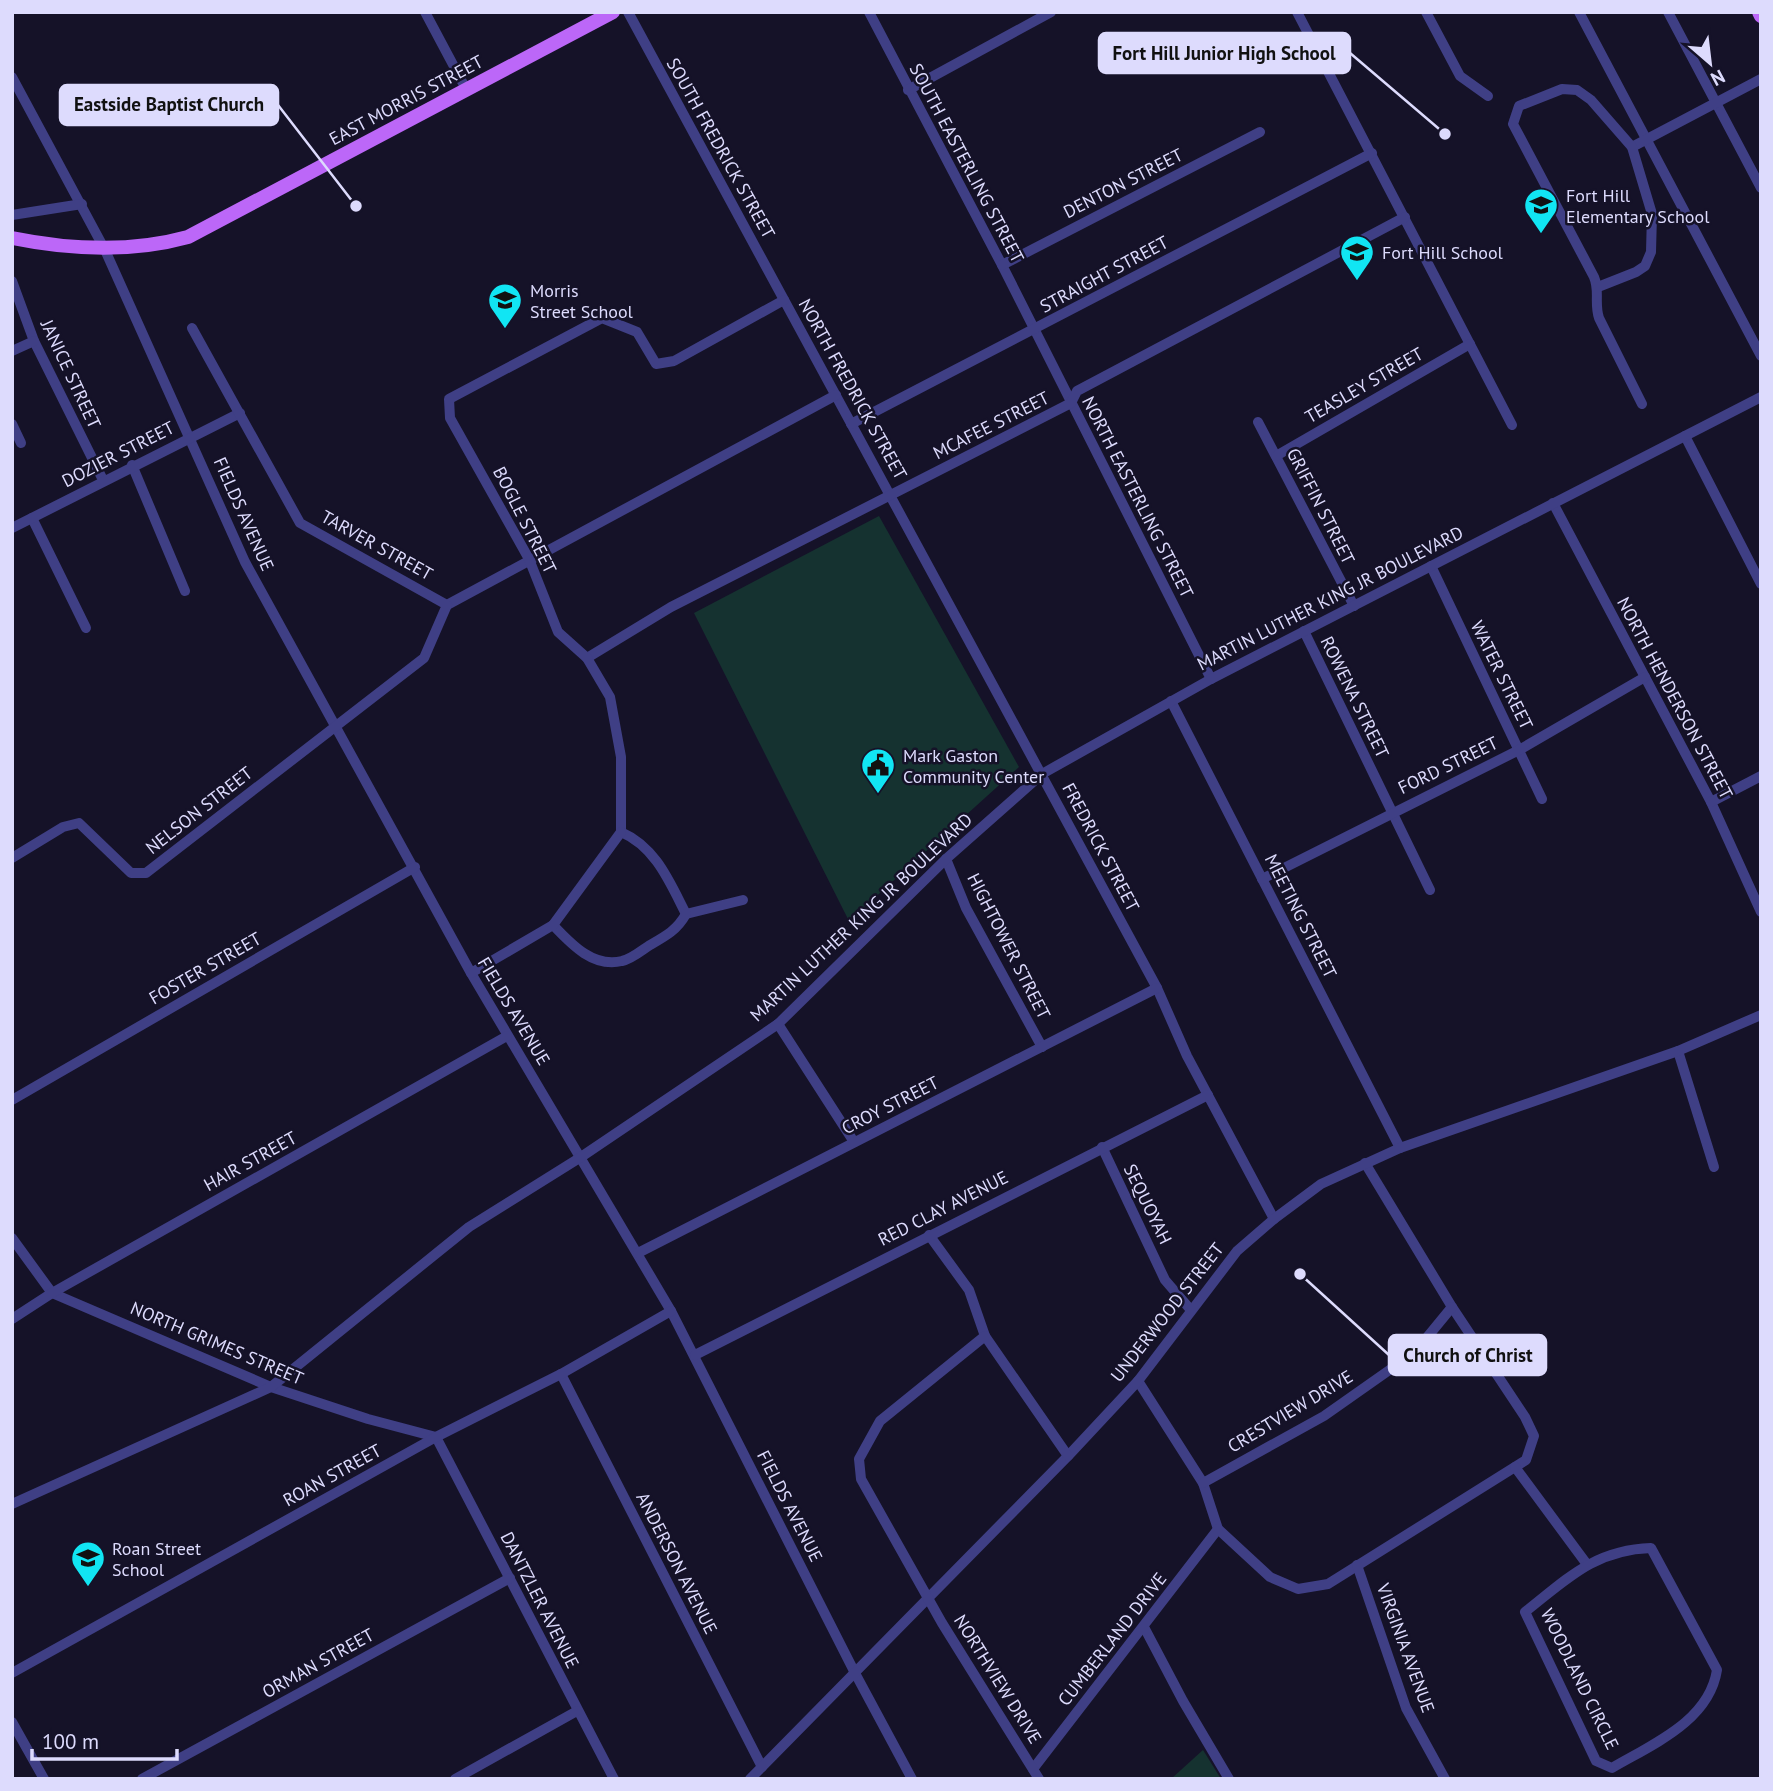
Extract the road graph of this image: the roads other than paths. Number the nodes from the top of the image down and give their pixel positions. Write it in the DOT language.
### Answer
graph roads {
  1 [pos="425,12"];
  2 [pos="613,12"];
  3 [pos="628,12"];
  4 [pos="869,12"];
  5 [pos="1051,12"];
  6 [pos="1297,12"];
  7 [pos="1426,12"];
  8 [pos="1579,12"];
  9 [pos="1668,12"];
  10 [pos="12,77"];
  11 [pos="1761,79"];
  12 [pos="466,89"];
  13 [pos="908,90"];
  14 [pos="1488,96"];
  15 [pos="1716,102"];
  16 [pos="1259,132"];
  17 [pos="1648,138"];
  18 [pos="1632,147"];
  19 [pos="1372,153"];
  20 [pos="1761,188"];
  21 [pos="82,204"];
  22 [pos="12,215"];
  23 [pos="1405,217"];
  24 [pos="12,238"];
  25 [pos="105,250"];
  26 [pos="1002,265"];
  27 [pos="12,281"];
  28 [pos="1598,287"];
  29 [pos="784,300"];
  30 [pos="192,328"];
  31 [pos="1035,331"];
  32 [pos="34,341"];
  33 [pos="1470,344"];
  34 [pos="12,351"];
  35 [pos="1761,356"];
  36 [pos="836,395"];
  37 [pos="1761,397"];
  38 [pos="1071,404"];
  39 [pos="1642,404"];
  40 [pos="240,413"];
  41 [pos="1258,422"];
  42 [pos="12,424"];
  43 [pos="851,424"];
  44 [pos="1512,425"];
  45 [pos="1685,436"];
  46 [pos="190,437"];
  47 [pos="21,443"];
  48 [pos="1276,456"];
  49 [pos="132,465"];
  50 [pos="103,480"];
  51 [pos="891,496"];
  52 [pos="1553,503"];
  53 [pos="32,518"];
  54 [pos="12,528"];
  55 [pos="530,559"];
  56 [pos="1431,566"];
  57 [pos="1761,584"];
  58 [pos="185,591"];
  59 [pos="447,604"];
  60 [pos="1354,606"];
  61 [pos="86,628"];
  62 [pos="1304,631"];
  63 [pos="587,658"];
  64 [pos="1645,677"];
  65 [pos="1211,679"];
  66 [pos="1171,701"];
  67 [pos="336,726"];
  68 [pos="1519,750"];
  69 [pos="1042,774"];
  70 [pos="1761,776"];
  71 [pos="1542,799"];
  72 [pos="1711,802"];
  73 [pos="1391,811"];
  74 [pos="621,832"];
  75 [pos="12,858"];
  76 [pos="946,859"];
  77 [pos="415,867"];
  78 [pos="1262,879"];
  79 [pos="1430,891"];
  80 [pos="743,900"];
  81 [pos="1761,912"];
  82 [pos="686,914"];
  83 [pos="554,925"];
  84 [pos="471,973"];
  85 [pos="1157,988"];
  86 [pos="1761,1015"];
  87 [pos="778,1024"];
  88 [pos="507,1036"];
  89 [pos="1042,1047"];
  90 [pos="1678,1051"];
  91 [pos="1208,1095"];
  92 [pos="12,1100"];
  93 [pos="855,1142"];
  94 [pos="1101,1147"];
  95 [pos="1400,1147"];
  96 [pos="581,1157"];
  97 [pos="1365,1163"];
  98 [pos="1714,1167"];
  99 [pos="1274,1219"];
  100 [pos="929,1235"];
  101 [pos="12,1238"];
  102 [pos="638,1254"];
  103 [pos="52,1293"];
  104 [pos="1452,1307"];
  105 [pos="1190,1309"];
  106 [pos="671,1311"];
  107 [pos="12,1319"];
  108 [pos="985,1336"];
  109 [pos="695,1355"];
  110 [pos="561,1374"];
  111 [pos="1138,1381"];
  112 [pos="271,1387"];
  113 [pos="436,1437"];
  114 [pos="1068,1455"];
  115 [pos="1516,1467"];
  116 [pos="1203,1483"];
  117 [pos="12,1504"];
  118 [pos="1218,1529"];
  119 [pos="1586,1563"];
  120 [pos="1357,1565"];
  121 [pos="510,1578"];
  122 [pos="927,1597"];
  123 [pos="1144,1627"];
  124 [pos="855,1673"];
  125 [pos="12,1674"];
  126 [pos="577,1711"];
  127 [pos="12,1721"];
  128 [pos="762,1767"];
  129 [pos="1036,1774"];
  130 [pos="44,1779"];
  131 [pos="142,1779"];
  132 [pos="456,1779"];
  133 [pos="614,1779"];
  134 [pos="750,1779"];
  135 [pos="912,1779"];
  136 [pos="1229,1779"];
  137 [pos="1445,1779"];
  1 -- 12 [label="street"];
  2 -- 12 [label="main road, EAST MORRIS STREET"];
  3 -- 29 [label="street, SOUTH FREDRICK STREET"];
  4 -- 13 [label="street, SOUTH EASTERLING STREET"];
  5 -- 13 [label="street"];
  6 -- 19 [label="street"];
  7 -- 14 [label="street"];
  8 -- 17 [label="street"];
  9 -- 15 [label="street"];
  10 -- 21 [label="street, FIELDS AVENUE"];
  11 -- 15 [label="street"];
  12 -- 25 [label="main road, EAST MORRIS STREET"];
  13 -- 26 [label="street, SOUTH EASTERLING STREET"];
  15 -- 17 [label="street"];
  15 -- 20 [label="street"];
  16 -- 26 [label="street, DENTON STREET"];
  17 -- 18 [label="street"];
  17 -- 35 [label="street"];
  18 -- 28 [label="street"];
  18 -- 28 [label="street"];
  19 -- 23 [label="street"];
  19 -- 31 [label="street, STRAIGHT STREET"];
  21 -- 22 [label="street"];
  21 -- 25 [label="street, FIELDS AVENUE"];
  23 -- 33 [label="street"];
  23 -- 38 [label="street, MCAFEE STREET"];
  24 -- 25 [label="main road, EAST MORRIS STREET"];
  25 -- 46 [label="street, FIELDS AVENUE"];
  26 -- 31 [label="street, SOUTH EASTERLING STREET"];
  27 -- 32 [label="street, JANICE STREET"];
  28 -- 39 [label="street"];
  29 -- 36 [label="street, NORTH FREDRICK STREET"];
  29 -- 55 [label="street, BOGLE STREET"];
  30 -- 40 [label="street, TARVER STREET"];
  31 -- 38 [label="street, NORTH EASTERLING STREET"];
  31 -- 43 [label="street, STRAIGHT STREET"];
  32 -- 34 [label="street"];
  32 -- 50 [label="street, JANICE STREET"];
  33 -- 44 [label="street"];
  33 -- 48 [label="street, TEASLEY STREET"];
  36 -- 43 [label="street, NORTH FREDRICK STREET"];
  36 -- 55 [label="street"];
  37 -- 45 [label="street, MARTIN LUTHER KING JR BOULEVARD"];
  38 -- 51 [label="street, MCAFEE STREET"];
  38 -- 65 [label="street, NORTH EASTERLING STREET"];
  40 -- 46 [label="street, DOZIER STREET"];
  40 -- 59 [label="street, TARVER STREET"];
  41 -- 48 [label="street, GRIFFIN STREET"];
  42 -- 47 [label="street"];
  43 -- 51 [label="street, NORTH FREDRICK STREET"];
  45 -- 52 [label="street, MARTIN LUTHER KING JR BOULEVARD"];
  45 -- 57 [label="street"];
  46 -- 49 [label="street, DOZIER STREET"];
  46 -- 67 [label="street, FIELDS AVENUE"];
  48 -- 60 [label="street, GRIFFIN STREET"];
  49 -- 50 [label="street, DOZIER STREET"];
  49 -- 58 [label="street"];
  50 -- 53 [label="street, DOZIER STREET"];
  51 -- 63 [label="street, MCAFEE STREET"];
  51 -- 69 [label="street, FREDRICK STREET"];
  52 -- 56 [label="street, MARTIN LUTHER KING JR BOULEVARD"];
  52 -- 64 [label="street, NORTH HENDERSON STREET"];
  53 -- 54 [label="street, DOZIER STREET"];
  53 -- 61 [label="street"];
  55 -- 59 [label="street"];
  55 -- 63 [label="street, BOGLE STREET"];
  56 -- 60 [label="street, MARTIN LUTHER KING JR BOULEVARD"];
  56 -- 68 [label="street, WATER STREET"];
  59 -- 67 [label="street"];
  60 -- 62 [label="street, MARTIN LUTHER KING JR BOULEVARD"];
  62 -- 65 [label="street, MARTIN LUTHER KING JR BOULEVARD"];
  62 -- 73 [label="street, ROWENA STREET"];
  63 -- 74 [label="street, BOGLE STREET"];
  64 -- 68 [label="street, FORD STREET"];
  64 -- 72 [label="street, NORTH HENDERSON STREET"];
  65 -- 66 [label="street, MARTIN LUTHER KING JR BOULEVARD"];
  66 -- 69 [label="street, MARTIN LUTHER KING JR BOULEVARD"];
  66 -- 78 [label="street, MEETING STREET"];
  67 -- 75 [label="street, NELSON STREET"];
  67 -- 77 [label="street, FIELDS AVENUE"];
  68 -- 71 [label="street, WATER STREET"];
  68 -- 73 [label="street, FORD STREET"];
  69 -- 76 [label="street, MARTIN LUTHER KING JR BOULEVARD"];
  69 -- 85 [label="street, FREDRICK STREET"];
  70 -- 72 [label="street"];
  72 -- 81 [label="street, NORTH HENDERSON STREET"];
  73 -- 78 [label="street, FORD STREET"];
  73 -- 79 [label="street, ROWENA STREET"];
  74 -- 82 [label="street"];
  74 -- 83 [label="street"];
  76 -- 87 [label="street, MARTIN LUTHER KING JR BOULEVARD"];
  76 -- 89 [label="street, HIGHTOWER STREET"];
  77 -- 84 [label="street, FIELDS AVENUE"];
  77 -- 92 [label="street, FOSTER STREET"];
  78 -- 95 [label="street, MEETING STREET"];
  80 -- 82 [label="street"];
  82 -- 83 [label="street"];
  83 -- 84 [label="street"];
  84 -- 88 [label="street, FIELDS AVENUE"];
  85 -- 89 [label="street, CROY STREET"];
  85 -- 91 [label="street, FREDRICK STREET"];
  86 -- 90 [label="street, UNDERWOOD STREET"];
  87 -- 93 [label="street"];
  87 -- 96 [label="street, MARTIN LUTHER KING JR BOULEVARD"];
  88 -- 96 [label="street, FIELDS AVENUE"];
  88 -- 103 [label="street, HAIR STREET"];
  89 -- 93 [label="street, CROY STREET"];
  90 -- 95 [label="street, UNDERWOOD STREET"];
  90 -- 98 [label="street"];
  91 -- 94 [label="street, RED CLAY AVENUE"];
  91 -- 99 [label="street, FREDRICK STREET"];
  93 -- 102 [label="street, CROY STREET"];
  94 -- 100 [label="street, RED CLAY AVENUE"];
  94 -- 105 [label="street, SEQUOYAH"];
  95 -- 97 [label="street, UNDERWOOD STREET"];
  96 -- 102 [label="street, FIELDS AVENUE"];
  96 -- 112 [label="street, MARTIN LUTHER KING JR BOULEVARD"];
  97 -- 99 [label="street, UNDERWOOD STREET"];
  97 -- 104 [label="street"];
  99 -- 105 [label="street, UNDERWOOD STREET"];
  100 -- 108 [label="street"];
  100 -- 109 [label="street, RED CLAY AVENUE"];
  101 -- 103 [label="street"];
  102 -- 106 [label="street, FIELDS AVENUE"];
  103 -- 107 [label="street, HAIR STREET"];
  103 -- 112 [label="street, NORTH GRIMES STREET"];
  104 -- 115 [label="street"];
  104 -- 116 [label="street, CRESTVIEW DRIVE"];
  105 -- 111 [label="street, UNDERWOOD STREET"];
  106 -- 109 [label="street, FIELDS AVENUE"];
  106 -- 110 [label="street, ROAN STREET"];
  108 -- 114 [label="street"];
  108 -- 122 [label="street, NORTHVIEW DRIVE"];
  109 -- 124 [label="street, FIELDS AVENUE"];
  110 -- 113 [label="street, ROAN STREET"];
  110 -- 128 [label="street, ANDERSON AVENUE"];
  111 -- 114 [label="street, UNDERWOOD STREET"];
  111 -- 116 [label="street"];
  112 -- 113 [label="street, NORTH GRIMES STREET"];
  112 -- 117 [label="street, MARTIN LUTHER KING JR BOULEVARD"];
  113 -- 121 [label="street, DANTZLER AVENUE"];
  113 -- 125 [label="street, ROAN STREET"];
  114 -- 122 [label="street, UNDERWOOD STREET"];
  115 -- 119 [label="street"];
  115 -- 120 [label="street"];
  116 -- 118 [label="street"];
  118 -- 120 [label="street"];
  118 -- 123 [label="street, CUMBERLAND DRIVE"];
  119 -- 119 [label="street, WOODLAND CIRCLE"];
  120 -- 137 [label="street, VIRGINIA AVENUE"];
  121 -- 126 [label="street, DANTZLER AVENUE"];
  121 -- 131 [label="street, ORMAN STREET"];
  122 -- 124 [label="street, UNDERWOOD STREET"];
  122 -- 129 [label="street, NORTHVIEW DRIVE"];
  123 -- 129 [label="street, CUMBERLAND DRIVE"];
  123 -- 136 [label="street"];
  124 -- 128 [label="street, UNDERWOOD STREET"];
  124 -- 135 [label="street, FIELDS AVENUE"];
  126 -- 132 [label="street"];
  126 -- 133 [label="street, DANTZLER AVENUE"];
  127 -- 130 [label="street"];
  128 -- 134 [label="street, UNDERWOOD STREET"];
}
